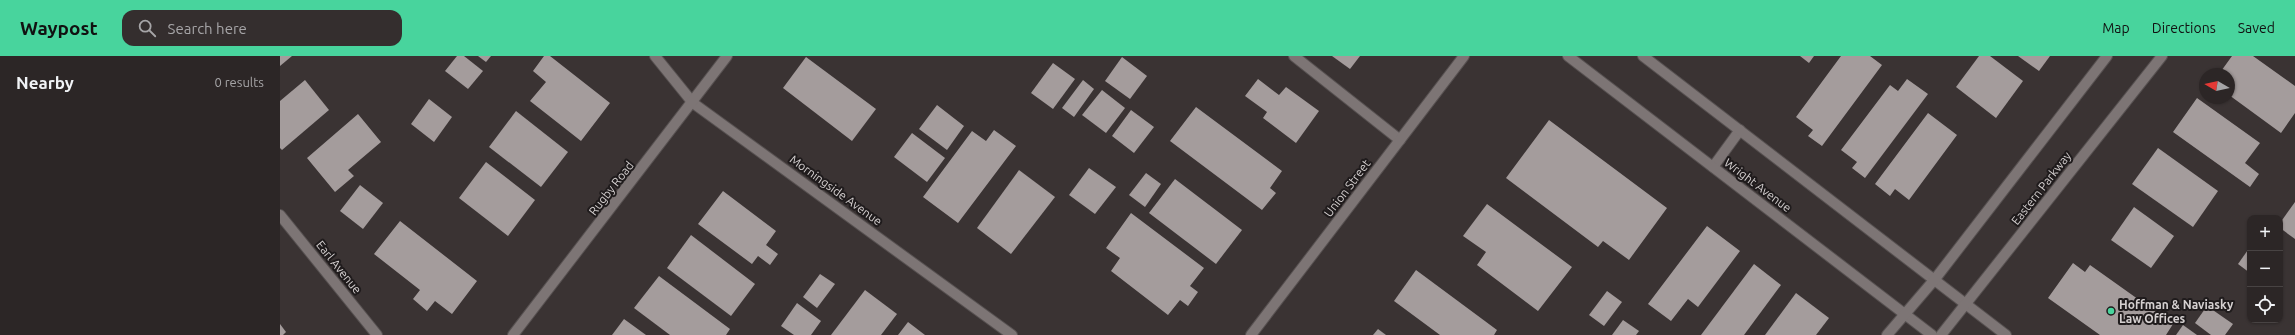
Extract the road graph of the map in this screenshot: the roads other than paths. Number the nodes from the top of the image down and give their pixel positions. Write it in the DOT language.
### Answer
graph roads {
  1 [pos="655,56"];
  2 [pos="728,56"];
  3 [pos="1294,56"];
  4 [pos="1464,56"];
  5 [pos="1568,56"];
  6 [pos="1643,56"];
  7 [pos="2108,56"];
  8 [pos="2162,56"];
  9 [pos="694,103"];
  10 [pos="1740,130"];
  11 [pos="1400,140"];
  12 [pos="1713,167"];
  13 [pos="280,215"];
  14 [pos="1935,279"];
  15 [pos="1966,304"];
  16 [pos="1905,312"];
  17 [pos="377,335"];
  18 [pos="513,335"];
  19 [pos="1012,335"];
  20 [pos="1251,335"];
  21 [pos="1887,335"];
  22 [pos="1932,335"];
  23 [pos="1941,335"];
  24 [pos="2006,335"];
  1 -- 9 [label="street, Morningside Avenue"];
  2 -- 9 [label="street, Rugby Road"];
  3 -- 11 [label="street"];
  4 -- 11 [label="street, Union Street"];
  5 -- 12 [label="street, Wright Avenue"];
  6 -- 10 [label="street"];
  7 -- 14 [label="street"];
  8 -- 15 [label="street, Eastern Parkway"];
  9 -- 18 [label="street, Rugby Road"];
  9 -- 19 [label="street, Morningside Avenue"];
  10 -- 12 [label="street"];
  10 -- 14 [label="street"];
  11 -- 20 [label="street, Union Street"];
  12 -- 16 [label="street, Wright Avenue"];
  13 -- 17 [label="street, Earl Avenue"];
  14 -- 15 [label="street"];
  14 -- 16 [label="street"];
  15 -- 23 [label="street, Eastern Parkway"];
  15 -- 24 [label="street"];
  16 -- 21 [label="street"];
  16 -- 22 [label="street, Wright Avenue"];
}
